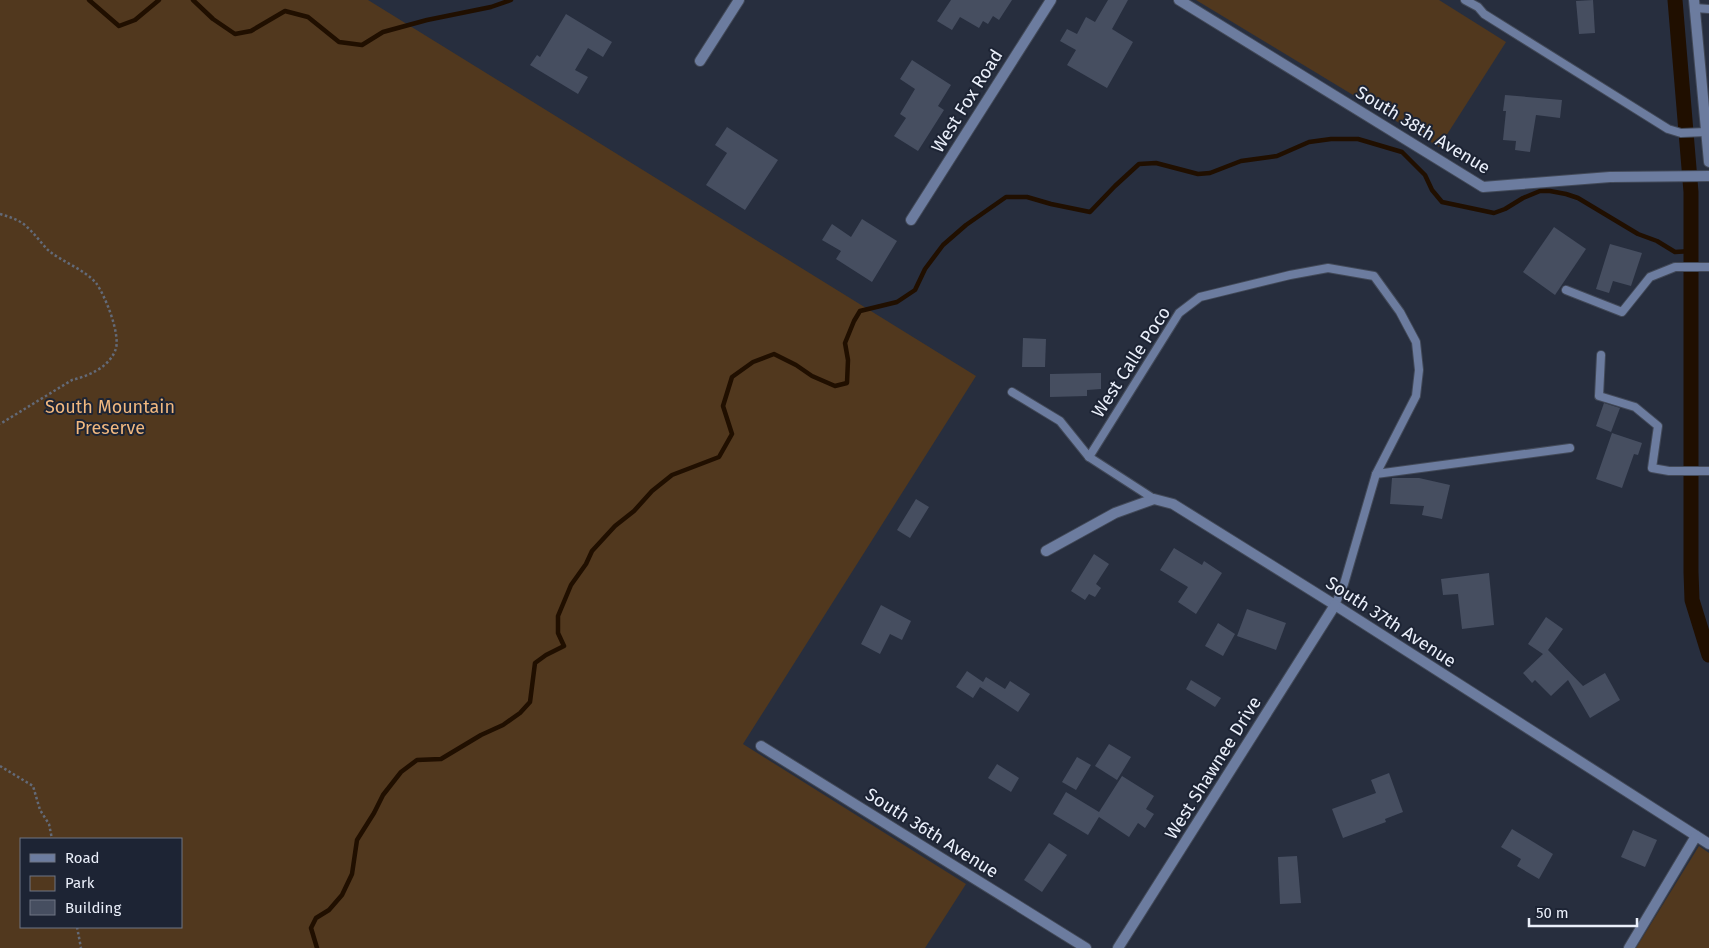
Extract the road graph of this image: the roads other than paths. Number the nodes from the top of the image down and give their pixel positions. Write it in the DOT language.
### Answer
graph roads {
  1 [pos="739,0"];
  2 [pos="1051,0"];
  3 [pos="1179,0"];
  4 [pos="1465,0"];
  5 [pos="1695,4"];
  6 [pos="1709,9"];
  7 [pos="700,61"];
  8 [pos="1706,132"];
  9 [pos="1709,162"];
  10 [pos="1705,176"];
  11 [pos="911,220"];
  12 [pos="1706,267"];
  13 [pos="1566,290"];
  14 [pos="1601,355"];
  15 [pos="1012,392"];
  16 [pos="1570,448"];
  17 [pos="1089,457"];
  18 [pos="1709,471"];
  19 [pos="1376,474"];
  20 [pos="1154,499"];
  21 [pos="1046,551"];
  22 [pos="1335,605"];
  23 [pos="761,746"];
  24 [pos="1696,836"];
  25 [pos="1709,844"];
  26 [pos="1086,948"];
  27 [pos="1118,948"];
  28 [pos="1629,948"];
  1 -- 7 [label="street"];
  2 -- 11 [label="street, West Fox Road"];
  3 -- 10 [label="street, South 38th Avenue"];
  4 -- 8 [label="lane"];
  5 -- 6 [label="lane"];
  5 -- 8 [label="street"];
  8 -- 9 [label="street"];
  12 -- 13 [label="lane"];
  14 -- 18 [label="lane"];
  15 -- 17 [label="lane"];
  16 -- 19 [label="lane"];
  17 -- 19 [label="lane, West Calle Poco"];
  17 -- 20 [label="lane"];
  19 -- 22 [label="lane, West Calle Poco"];
  20 -- 21 [label="street"];
  20 -- 22 [label="street, South 37th Avenue"];
  22 -- 24 [label="street, South 37th Avenue"];
  22 -- 27 [label="street, West Shawnee Drive"];
  23 -- 26 [label="street, South 36th Avenue"];
  24 -- 25 [label="street, South 37th Avenue"];
  24 -- 28 [label="street"];
}
